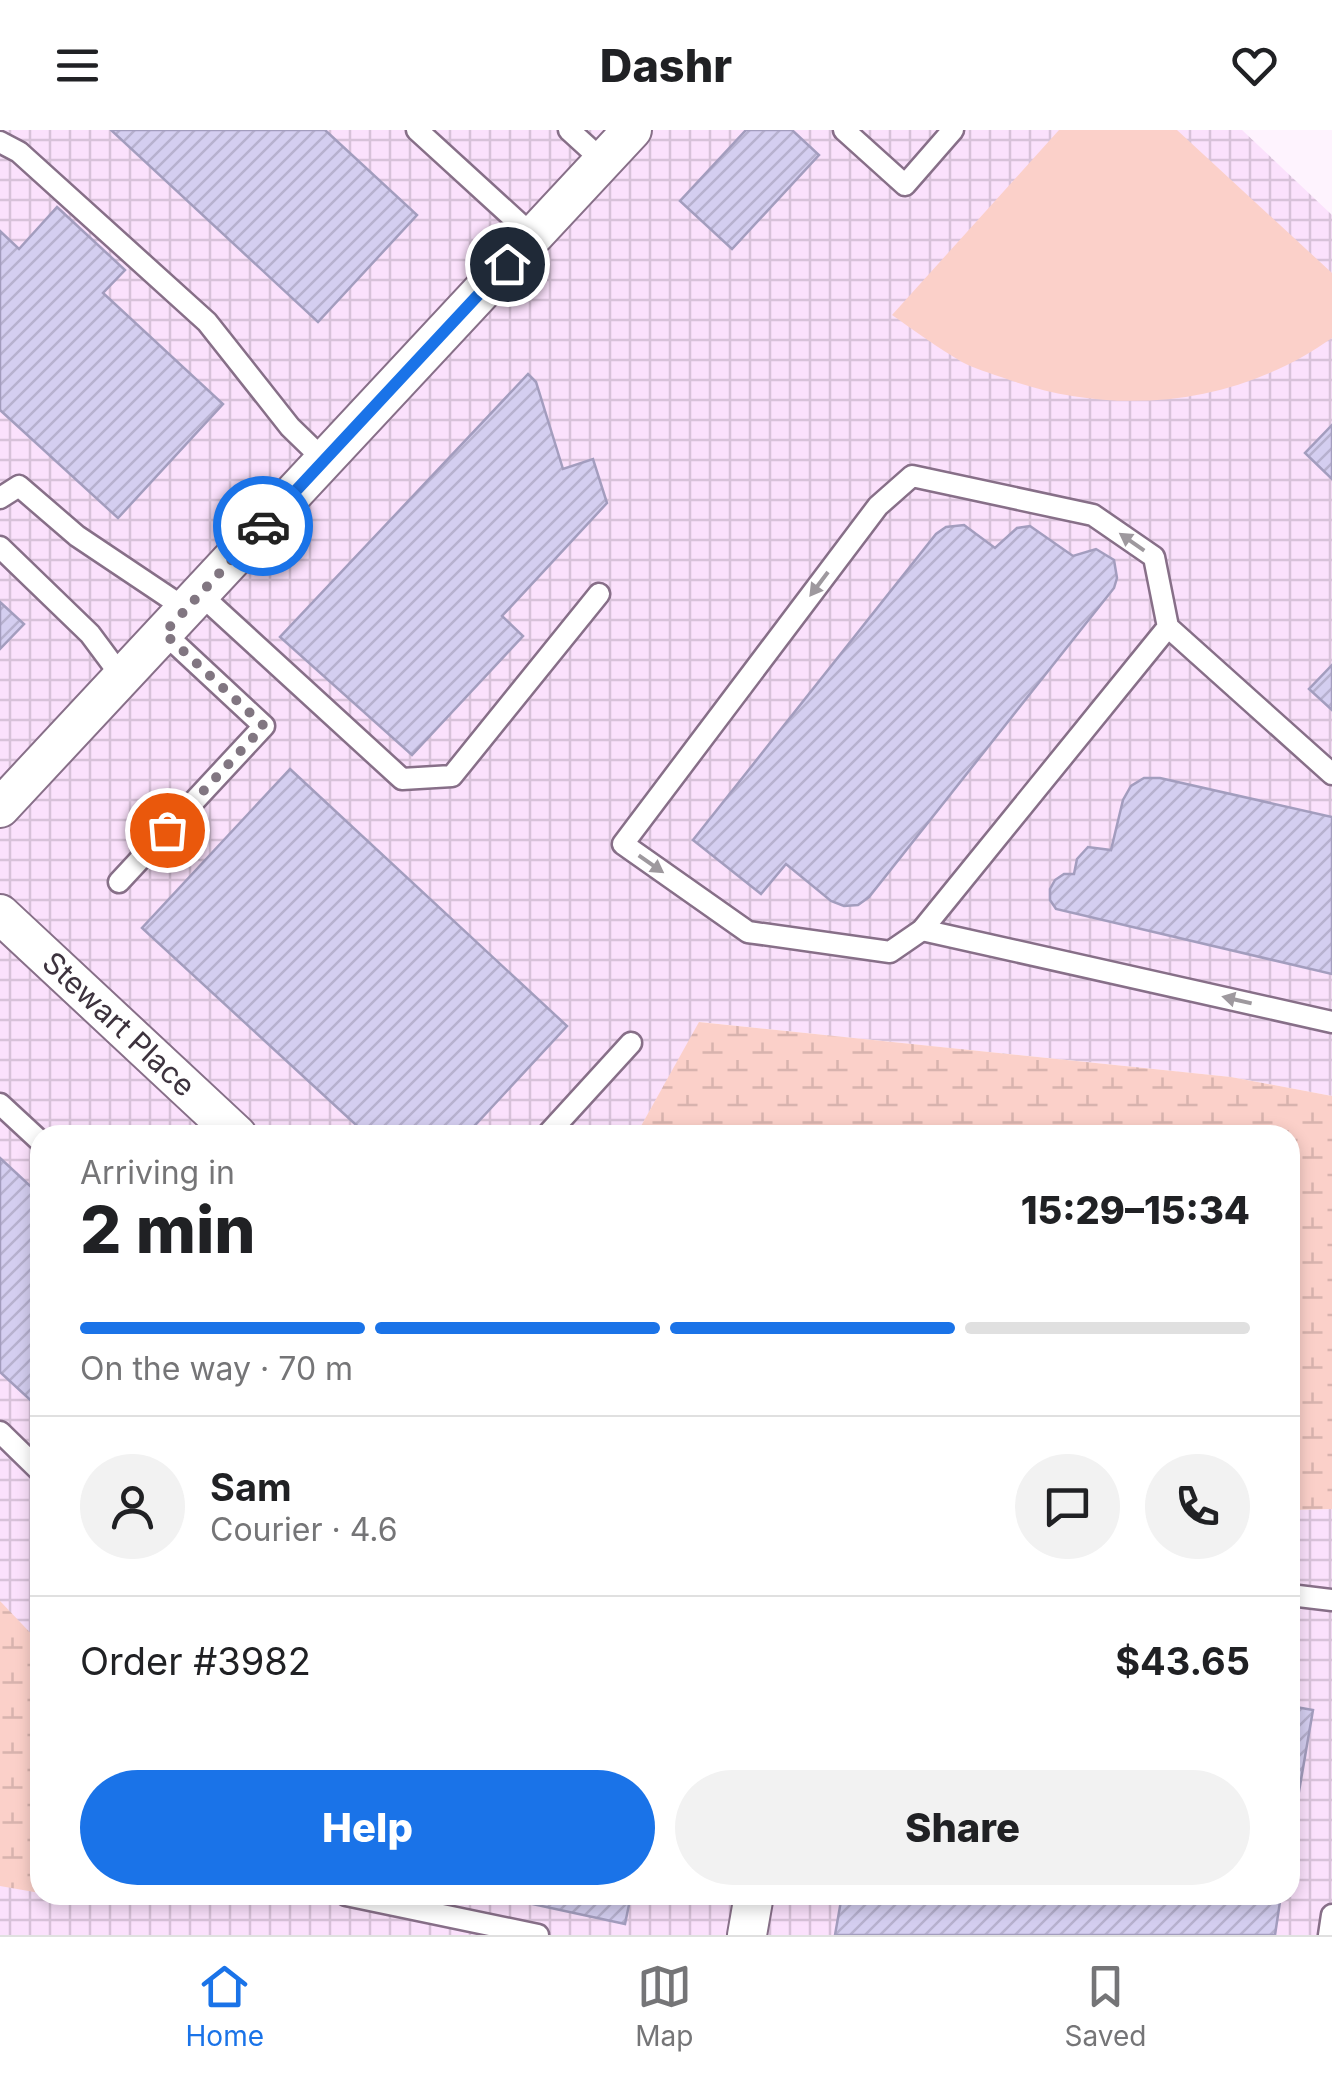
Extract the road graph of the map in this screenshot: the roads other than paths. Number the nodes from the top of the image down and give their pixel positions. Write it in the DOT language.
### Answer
graph roads {
  1 [pos="417,130"];
  2 [pos="568,130"];
  3 [pos="632,130"];
  4 [pos="844,130"];
  5 [pos="953,130"];
  6 [pos="0,142"];
  7 [pos="603,161"];
  8 [pos="534,236"];
  9 [pos="324,460"];
  10 [pos="0,498"];
  11 [pos="0,547"];
  12 [pos="599,594"];
  13 [pos="183,612"];
  14 [pos="1168,627"];
  15 [pos="122,677"];
  16 [pos="1332,774"];
  17 [pos="0,808"];
  18 [pos="119,882"];
  19 [pos="0,914"];
  20 [pos="922,930"];
  21 [pos="1332,1022"];
  22 [pos="631,1043"];
  23 [pos="0,1104"];
  24 [pos="227,1125"];
  25 [pos="556,1125"];
  26 [pos="30,1132"];
  27 [pos="0,1432"];
  28 [pos="30,1461"];
  29 [pos="1300,1596"];
  30 [pos="1332,1600"];
  31 [pos="394,1905"];
  32 [pos="752,1905"];
  33 [pos="1332,1915"];
  34 [pos="538,1935"];
  35 [pos="747,1935"];
  36 [pos="1328,1935"];
  1 -- 8 [label="lane"];
  2 -- 7 [label="lane"];
  3 -- 7 [label="street"];
  4 -- 5 [label="lane"];
  6 -- 9 [label="lane"];
  7 -- 8 [label="street"];
  8 -- 9 [label="street"];
  9 -- 13 [label="street"];
  10 -- 13 [label="lane"];
  11 -- 15 [label="lane"];
  12 -- 13 [label="lane"];
  13 -- 15 [label="street"];
  13 -- 18 [label="lane"];
  14 -- 16 [label="lane"];
  14 -- 20 [label="lane"];
  14 -- 20 [label="lane, one-way"];
  15 -- 17 [label="street"];
  19 -- 24 [label="street, Stewart Place"];
  21 -- 20 [label="lane, one-way"];
  22 -- 25 [label="lane"];
  23 -- 26 [label="lane"];
  27 -- 28 [label="lane"];
  29 -- 30 [label="lane"];
  31 -- 34 [label="lane"];
  32 -- 35 [label="street"];
  33 -- 36 [label="lane"];
}
